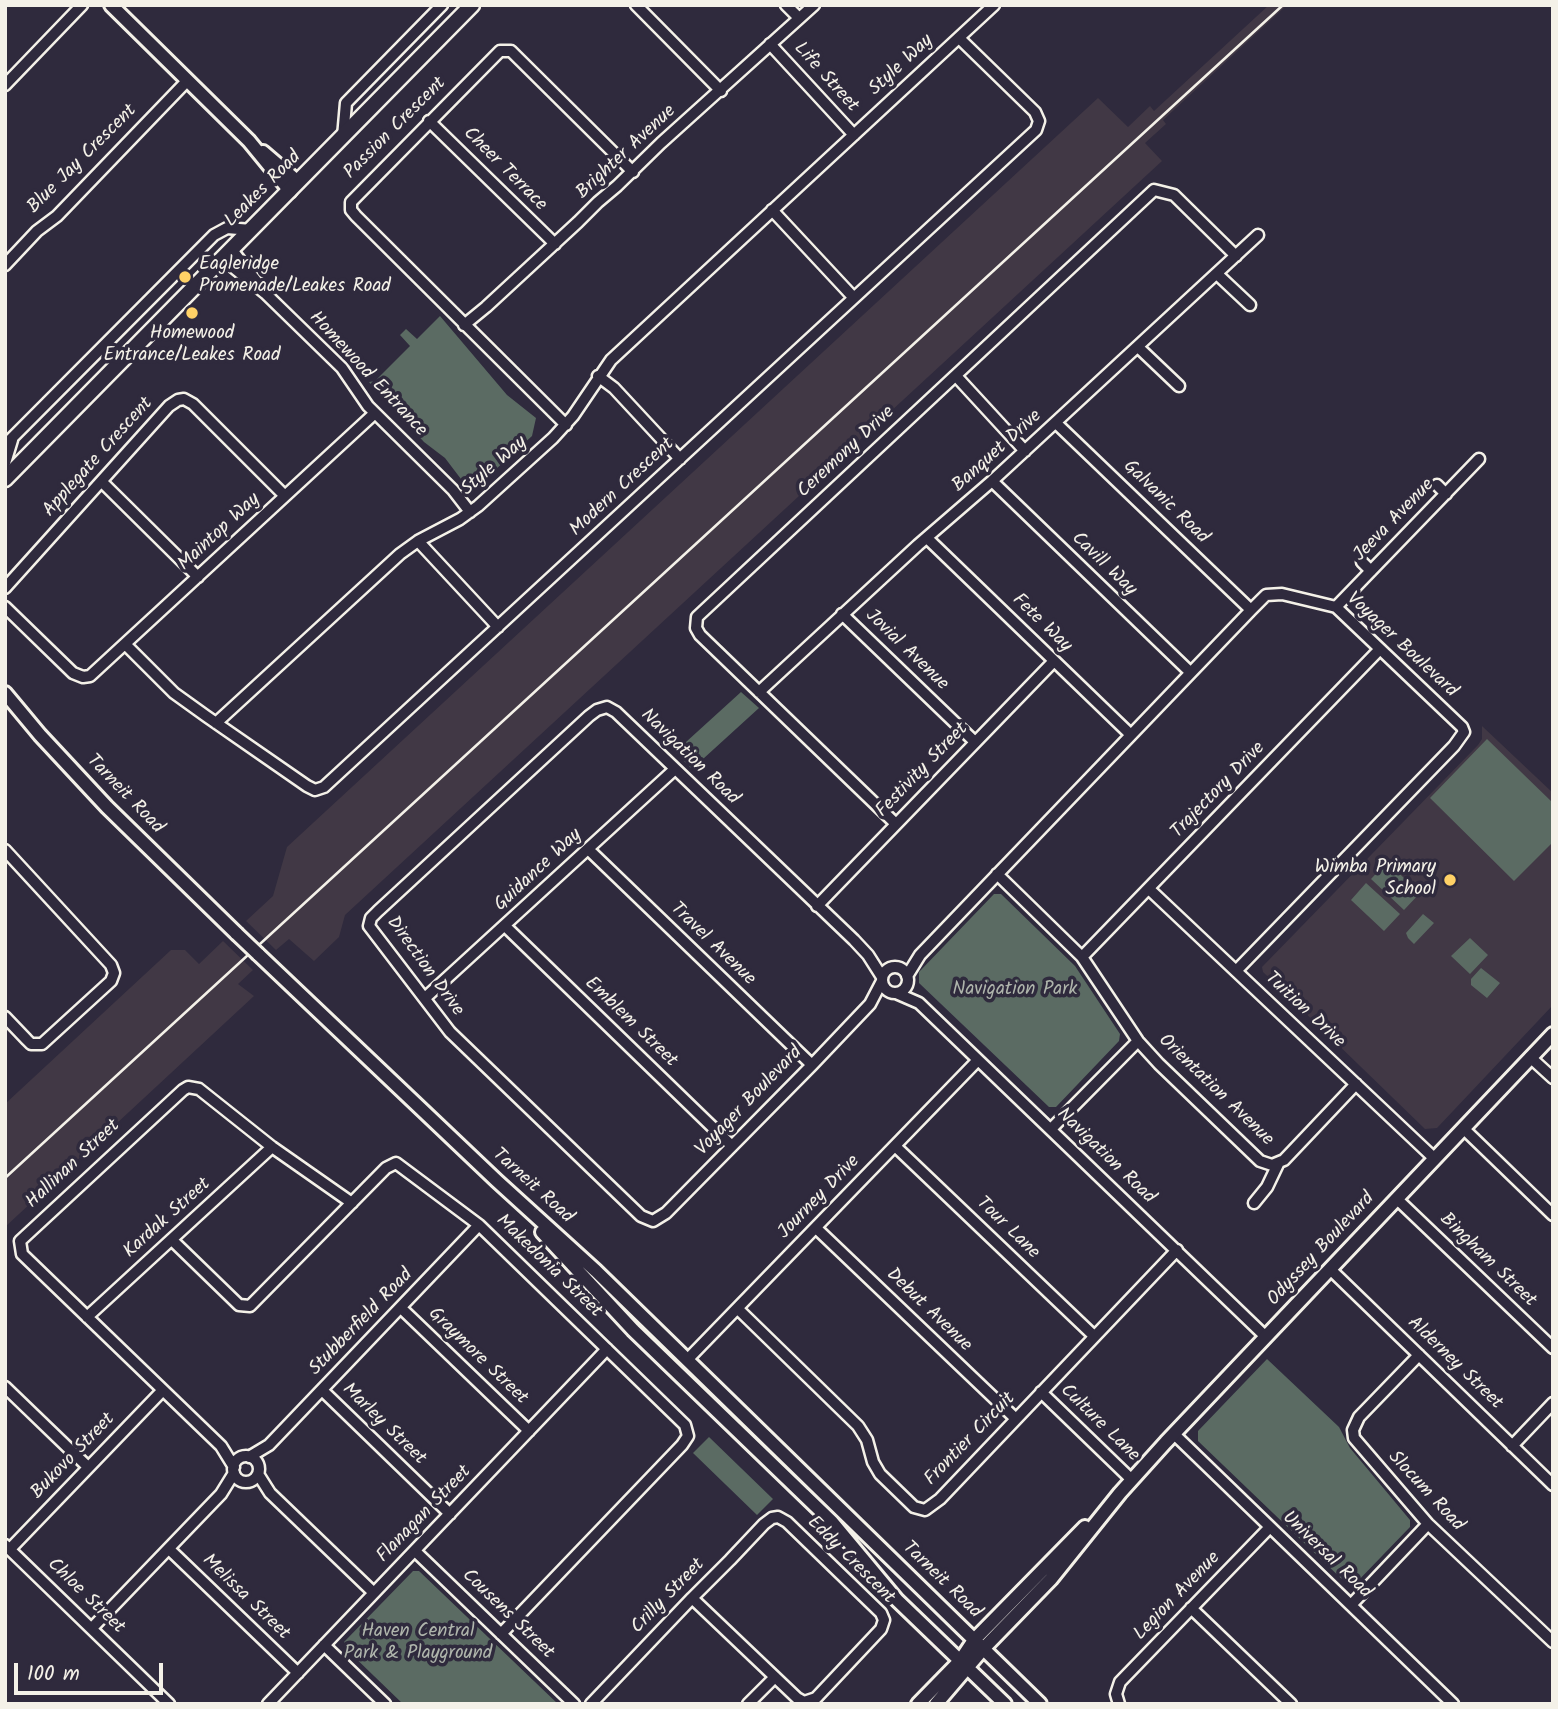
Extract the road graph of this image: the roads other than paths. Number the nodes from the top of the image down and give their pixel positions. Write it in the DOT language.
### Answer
graph roads {
  1 [pos="82,5"];
  2 [pos="111,5"];
  3 [pos="442,5"];
  4 [pos="472,5"];
  5 [pos="636,5"];
  6 [pos="786,5"];
  7 [pos="814,5"];
  8 [pos="994,5"];
  9 [pos="799,18"];
  10 [pos="959,38"];
  11 [pos="770,44"];
  12 [pos="187,81"];
  13 [pos="5,85"];
  14 [pos="721,91"];
  15 [pos="429,121"];
  16 [pos="853,135"];
  17 [pos="342,138"];
  18 [pos="633,172"];
  19 [pos="294,186"];
  20 [pos="772,210"];
  21 [pos="251,230"];
  22 [pos="1258,235"];
  23 [pos="555,244"];
  24 [pos="227,254"];
  25 [pos="1236,257"];
  26 [pos="5,265"];
  27 [pos="1217,274"];
  28 [pos="854,298"];
  29 [pos="1250,305"];
  30 [pos="464,325"];
  31 [pos="1138,347"];
  32 [pos="598,376"];
  33 [pos="956,376"];
  34 [pos="1179,386"];
  35 [pos="375,413"];
  36 [pos="1056,423"];
  37 [pos="566,425"];
  38 [pos="9,442"];
  39 [pos="1025,451"];
  40 [pos="680,459"];
  41 [pos="1479,459"];
  42 [pos="5,463"];
  43 [pos="5,479"];
  44 [pos="992,481"];
  45 [pos="102,482"];
  46 [pos="1437,485"];
  47 [pos="1446,494"];
  48 [pos="285,496"];
  49 [pos="470,512"];
  50 [pos="926,538"];
  51 [pos="418,541"];
  52 [pos="1362,562"];
  53 [pos="1371,571"];
  54 [pos="198,577"];
  55 [pos="5,589"];
  56 [pos="5,607"];
  57 [pos="1336,607"];
  58 [pos="1251,610"];
  59 [pos="842,614"];
  60 [pos="498,627"];
  61 [pos="125,644"];
  62 [pos="1380,649"];
  63 [pos="1054,661"];
  64 [pos="1190,672"];
  65 [pos="759,692"];
  66 [pos="5,693"];
  67 [pos="603,707"];
  68 [pos="216,723"];
  69 [pos="1131,735"];
  70 [pos="975,742"];
  71 [pos="675,769"];
  72 [pos="896,824"];
  73 [pos="588,849"];
  74 [pos="5,850"];
  75 [pos="997,874"];
  76 [pos="1149,889"];
  77 [pos="817,906"];
  78 [pos="505,926"];
  79 [pos="869,955"];
  80 [pos="920,955"];
  81 [pos="1082,957"];
  82 [pos="893,967"];
  83 [pos="1236,971"];
  84 [pos="907,977"];
  85 [pos="882,979"];
  86 [pos="894,993"];
  87 [pos="425,998"];
  88 [pos="919,1003"];
  89 [pos="870,1004"];
  90 [pos="5,1017"];
  91 [pos="1553,1034"];
  92 [pos="1138,1041"];
  93 [pos="1530,1057"];
  94 [pos="978,1060"];
  95 [pos="811,1065"];
  96 [pos="1553,1078"];
  97 [pos="1356,1084"];
  98 [pos="1051,1129"];
  99 [pos="1464,1129"];
  100 [pos="732,1146"];
  101 [pos="895,1146"];
  102 [pos="272,1147"];
  103 [pos="1435,1159"];
  104 [pos="1278,1164"];
  105 [pos="508,1192"];
  106 [pos="1397,1199"];
  107 [pos="352,1203"];
  108 [pos="1254,1203"];
  109 [pos="1553,1215"];
  110 [pos="653,1221"];
  111 [pos="479,1225"];
  112 [pos="816,1228"];
  113 [pos="172,1240"];
  114 [pos="1177,1250"];
  115 [pos="1330,1269"];
  116 [pos="401,1308"];
  117 [pos="738,1309"];
  118 [pos="88,1317"];
  119 [pos="1094,1336"];
  120 [pos="1266,1337"];
  121 [pos="607,1349"];
  122 [pos="1553,1349"];
  123 [pos="1419,1355"];
  124 [pos="663,1358"];
  125 [pos="687,1360"];
  126 [pos="5,1387"];
  127 [pos="163,1390"];
  128 [pos="322,1390"];
  129 [pos="1041,1392"];
  130 [pos="1553,1404"];
  131 [pos="1016,1419"];
  132 [pos="529,1431"];
  133 [pos="1174,1434"];
  134 [pos="269,1445"];
  135 [pos="221,1446"];
  136 [pos="1513,1446"];
  137 [pos="246,1457"];
  138 [pos="766,1457"];
  139 [pos="88,1467"];
  140 [pos="258,1469"];
  141 [pos="234,1470"];
  142 [pos="1132,1480"];
  143 [pos="246,1481"];
  144 [pos="1553,1485"];
  145 [pos="270,1493"];
  146 [pos="221,1494"];
  147 [pos="450,1514"];
  148 [pos="775,1517"];
  149 [pos="1429,1524"];
  150 [pos="1270,1527"];
  151 [pos="7,1547"];
  152 [pos="169,1549"];
  153 [pos="415,1551"];
  154 [pos="374,1594"];
  155 [pos="692,1598"];
  156 [pos="1351,1605"];
  157 [pos="1191,1608"];
  158 [pos="92,1628"];
  159 [pos="501,1634"];
  160 [pos="1553,1642"];
  161 [pos="324,1645"];
  162 [pos="979,1645"];
  163 [pos="964,1665"];
  164 [pos="298,1673"];
  165 [pos="775,1677"];
  166 [pos="1118,1699"];
  167 [pos="169,1704"];
  168 [pos="268,1704"];
  169 [pos="385,1704"];
  170 [pos="574,1704"];
  171 [pos="591,1704"];
  172 [pos="748,1704"];
  173 [pos="918,1704"];
  174 [pos="936,1704"];
  175 [pos="1005,1704"];
  176 [pos="1040,1704"];
  177 [pos="1291,1704"];
  178 [pos="1453,1704"];
  1 -- 13 [label="street"];
  2 -- 12 [label="street"];
  3 -- 17 [label="street"];
  4 -- 17 [label="main road, Leakes Road"];
  5 -- 14 [label="street"];
  6 -- 9 [label="street"];
  7 -- 9 [label="street, Brighter Avenue"];
  8 -- 10 [label="street, Style Way"];
  9 -- 11 [label="street, Brighter Avenue"];
  10 -- 16 [label="street, Style Way"];
  10 -- 28 [label="street, Modern Crescent"];
  11 -- 14 [label="street, Brighter Avenue"];
  11 -- 16 [label="street, Life Street"];
  12 -- 19 [label="street"];
  12 -- 26 [label="street, Blue Jay Crescent"];
  14 -- 18 [label="street, Brighter Avenue"];
  15 -- 18 [label="street, Passion Crescent"];
  15 -- 23 [label="street, Cheer Terrace"];
  15 -- 30 [label="street, Passion Crescent"];
  16 -- 20 [label="street, Style Way"];
  17 -- 19 [label="main road, Leakes Road"];
  18 -- 23 [label="street, Brighter Avenue"];
  19 -- 21 [label="main road, Leakes Road"];
  20 -- 28 [label="street"];
  20 -- 32 [label="street, Style Way"];
  21 -- 24 [label="main road, Leakes Road"];
  21 -- 38 [label="street"];
  22 -- 25 [label="street, Banquet Drive"];
  23 -- 30 [label="street, Brighter Avenue"];
  24 -- 35 [label="street, Homewood Entrance"];
  24 -- 43 [label="main road, Leakes Road"];
  25 -- 27 [label="street, Banquet Drive"];
  25 -- 33 [label="street, Ceremony Drive"];
  27 -- 29 [label="street"];
  27 -- 31 [label="street, Banquet Drive"];
  28 -- 40 [label="street, Modern Crescent"];
  30 -- 37 [label="street, Passion Crescent"];
  31 -- 34 [label="street"];
  31 -- 36 [label="street, Banquet Drive"];
  32 -- 37 [label="street, Style Way"];
  32 -- 40 [label="street"];
  33 -- 39 [label="street"];
  33 -- 65 [label="street, Ceremony Drive"];
  35 -- 48 [label="street, Maintop Way"];
  35 -- 49 [label="street, Homewood Entrance"];
  36 -- 39 [label="street, Banquet Drive"];
  36 -- 58 [label="street, Galvanic Road"];
  37 -- 49 [label="street, Style Way"];
  38 -- 42 [label="street"];
  39 -- 44 [label="street, Banquet Drive"];
  40 -- 60 [label="street, Modern Crescent"];
  41 -- 47 [label="street, Jeeva Avenue"];
  44 -- 50 [label="street, Banquet Drive"];
  44 -- 64 [label="street, Cavill Way"];
  45 -- 48 [label="street, Applegate Crescent"];
  45 -- 54 [label="street"];
  45 -- 55 [label="street, Applegate Crescent"];
  46 -- 47 [label="street"];
  47 -- 53 [label="street, Jeeva Avenue"];
  48 -- 54 [label="street, Maintop Way"];
  49 -- 51 [label="street, Style Way"];
  50 -- 59 [label="street, Banquet Drive"];
  50 -- 63 [label="street, Fete Way"];
  51 -- 60 [label="street"];
  51 -- 68 [label="street, Style Way"];
  52 -- 53 [label="street"];
  53 -- 57 [label="street, Jeeva Avenue"];
  54 -- 61 [label="street, Maintop Way"];
  56 -- 61 [label="street, Maintop Way"];
  57 -- 58 [label="street, Voyager Boulevard"];
  57 -- 62 [label="street, Voyager Boulevard"];
  58 -- 64 [label="street, Voyager Boulevard"];
  59 -- 65 [label="street, Banquet Drive"];
  59 -- 70 [label="street, Jovial Avenue"];
  60 -- 68 [label="street, Modern Crescent"];
  61 -- 68 [label="street, Modern Crescent"];
  62 -- 76 [label="street, Trajectory Drive"];
  62 -- 83 [label="street, Voyager Boulevard"];
  63 -- 69 [label="street, Fete Way"];
  63 -- 70 [label="street, Festivity Street"];
  64 -- 69 [label="street, Voyager Boulevard"];
  65 -- 72 [label="street, Ceremony Drive"];
  66 -- 105 [label="street, Tarneit Road, bridge"];
  67 -- 71 [label="street, Navigation Road"];
  67 -- 87 [label="street, Direction Drive"];
  69 -- 75 [label="street, Voyager Boulevard"];
  70 -- 72 [label="street, Festivity Street"];
  71 -- 73 [label="street, Guidance Way"];
  71 -- 77 [label="street, Navigation Road"];
  72 -- 77 [label="street, Festivity Street"];
  73 -- 78 [label="street, Guidance Way"];
  73 -- 95 [label="street, Travel Avenue"];
  74 -- 90 [label="street"];
  75 -- 80 [label="street, Voyager Boulevard"];
  75 -- 81 [label="street, Orientation Avenue"];
  76 -- 81 [label="street, Trajectory Drive"];
  76 -- 83 [label="street, Tuition Drive"];
  77 -- 79 [label="street, Navigation Road"];
  78 -- 87 [label="street, Guidance Way"];
  78 -- 100 [label="street, Emblem Street"];
  79 -- 82 [label="street, Navigation Road"];
  79 -- 85 [label="street, Navigation Road"];
  80 -- 82 [label="street, Voyager Boulevard"];
  80 -- 84 [label="street, Voyager Boulevard"];
  81 -- 92 [label="street, Orientation Avenue"];
  82 -- 84 [label="street"];
  82 -- 85 [label="street"];
  83 -- 97 [label="street, Tuition Drive"];
  84 -- 86 [label="street"];
  84 -- 88 [label="street, Navigation Road"];
  85 -- 86 [label="street"];
  85 -- 89 [label="street, Voyager Boulevard"];
  86 -- 88 [label="street, Navigation Road"];
  86 -- 89 [label="street, Voyager Boulevard"];
  87 -- 110 [label="street, Direction Drive"];
  88 -- 94 [label="street, Navigation Road"];
  89 -- 95 [label="street, Voyager Boulevard"];
  91 -- 93 [label="street, Odyssey Boulevard"];
  92 -- 98 [label="street"];
  92 -- 104 [label="street, Orientation Avenue"];
  93 -- 96 [label="street"];
  93 -- 99 [label="street, Odyssey Boulevard"];
  94 -- 98 [label="street, Navigation Road"];
  94 -- 101 [label="street, Journey Drive"];
  95 -- 100 [label="street, Voyager Boulevard"];
  97 -- 103 [label="street, Tuition Drive"];
  97 -- 104 [label="street, Orientation Avenue"];
  98 -- 114 [label="street, Navigation Road"];
  99 -- 103 [label="street, Odyssey Boulevard"];
  99 -- 109 [label="street"];
  100 -- 110 [label="street, Voyager Boulevard"];
  101 -- 112 [label="street, Journey Drive"];
  101 -- 119 [label="street, Tour Lane"];
  102 -- 107 [label="street, Hallinan Street"];
  102 -- 113 [label="street, Kardak Street"];
  102 -- 118 [label="street, Hallinan Street"];
  103 -- 106 [label="street, Odyssey Boulevard"];
  104 -- 108 [label="street, Orientation Avenue"];
  105 -- 124 [label="street"];
  105 -- 125 [label="street, Tarneit Road"];
  106 -- 115 [label="street, Odyssey Boulevard"];
  106 -- 122 [label="street, Bingham Street"];
  107 -- 111 [label="street, Makedonia Street"];
  107 -- 113 [label="street, Makedonia Street"];
  111 -- 116 [label="street, Stubberfield Road"];
  111 -- 121 [label="street, Makedonia Street"];
  112 -- 117 [label="street, Journey Drive"];
  112 -- 131 [label="street, Debut Avenue"];
  113 -- 118 [label="street, Kardak Street"];
  114 -- 119 [label="street, Frontier Circuit"];
  114 -- 120 [label="street, Navigation Road"];
  115 -- 120 [label="street, Odyssey Boulevard"];
  115 -- 123 [label="street, Alderney Street"];
  116 -- 128 [label="street, Stubberfield Road"];
  116 -- 132 [label="street, Graymore Street"];
  117 -- 125 [label="street, Journey Drive"];
  117 -- 131 [label="street, Frontier Circuit"];
  118 -- 127 [label="street, Hallinan Street"];
  119 -- 129 [label="street, Frontier Circuit"];
  120 -- 133 [label="street, Odyssey Boulevard"];
  121 -- 132 [label="street, Flanagan Street"];
  121 -- 159 [label="street, Makedonia Street"];
  123 -- 136 [label="street, Alderney Street"];
  123 -- 149 [label="street, Slocum Road"];
  124 -- 125 [label="street"];
  124 -- 138 [label="street"];
  125 -- 138 [label="street"];
  125 -- 162 [label="street, Tarneit Road"];
  126 -- 139 [label="street"];
  127 -- 135 [label="street, Hallinan Street"];
  127 -- 139 [label="street, Bukovo Street"];
  128 -- 134 [label="street, Stubberfield Road"];
  128 -- 147 [label="street, Marley Street"];
  129 -- 131 [label="street, Frontier Circuit"];
  129 -- 142 [label="street, Culture Lane"];
  130 -- 136 [label="street"];
  132 -- 147 [label="street, Flanagan Street"];
  133 -- 142 [label="street, Odyssey Boulevard"];
  133 -- 150 [label="street, Universal Road"];
  134 -- 137 [label="street, Stubberfield Road"];
  134 -- 140 [label="street, Stubberfield Road"];
  135 -- 137 [label="street, Hallinan Street"];
  135 -- 141 [label="street, Hallinan Street"];
  136 -- 144 [label="street, Alderney Street"];
  137 -- 140 [label="street, Hallinan Street"];
  137 -- 141 [label="street, Stubberfield Road"];
  138 -- 163 [label="street"];
  139 -- 151 [label="street, Bukovo Street"];
  140 -- 143 [label="street"];
  140 -- 145 [label="street, Hallinan Street"];
  141 -- 143 [label="street, Hallinan Street"];
  141 -- 146 [label="street"];
  142 -- 162 [label="street, Odyssey Boulevard"];
  143 -- 145 [label="street, Hallinan Street"];
  143 -- 146 [label="street"];
  145 -- 154 [label="street"];
  146 -- 152 [label="street"];
  147 -- 153 [label="street, Flanagan Street"];
  148 -- 155 [label="street, Crilly Street"];
  148 -- 165 [label="street, Eddy Crescent"];
  149 -- 156 [label="street"];
  149 -- 160 [label="street, Slocum Road"];
  150 -- 156 [label="street, Universal Road"];
  150 -- 157 [label="street, Legion Avenue"];
  151 -- 158 [label="street, Chloe Street"];
  152 -- 158 [label="street"];
  152 -- 164 [label="street, Melissa Street"];
  153 -- 154 [label="street, Flanagan Street"];
  153 -- 159 [label="street, Cousens Street"];
  154 -- 161 [label="street, Flanagan Street"];
  155 -- 165 [label="street, Eddy Crescent"];
  155 -- 171 [label="street, Crilly Street"];
  156 -- 178 [label="street, Universal Road"];
  157 -- 166 [label="street, Legion Avenue"];
  157 -- 177 [label="street"];
  158 -- 167 [label="street, Chloe Street"];
  159 -- 170 [label="street, Cousens Street"];
  161 -- 164 [label="street, Flanagan Street"];
  161 -- 169 [label="street"];
  162 -- 163 [label="street, Odyssey Boulevard"];
  162 -- 176 [label="street, Tarneit Road"];
  163 -- 173 [label="street"];
  163 -- 174 [label="street"];
  163 -- 175 [label="street"];
  164 -- 168 [label="street, Flanagan Street"];
  165 -- 172 [label="street"];
}
